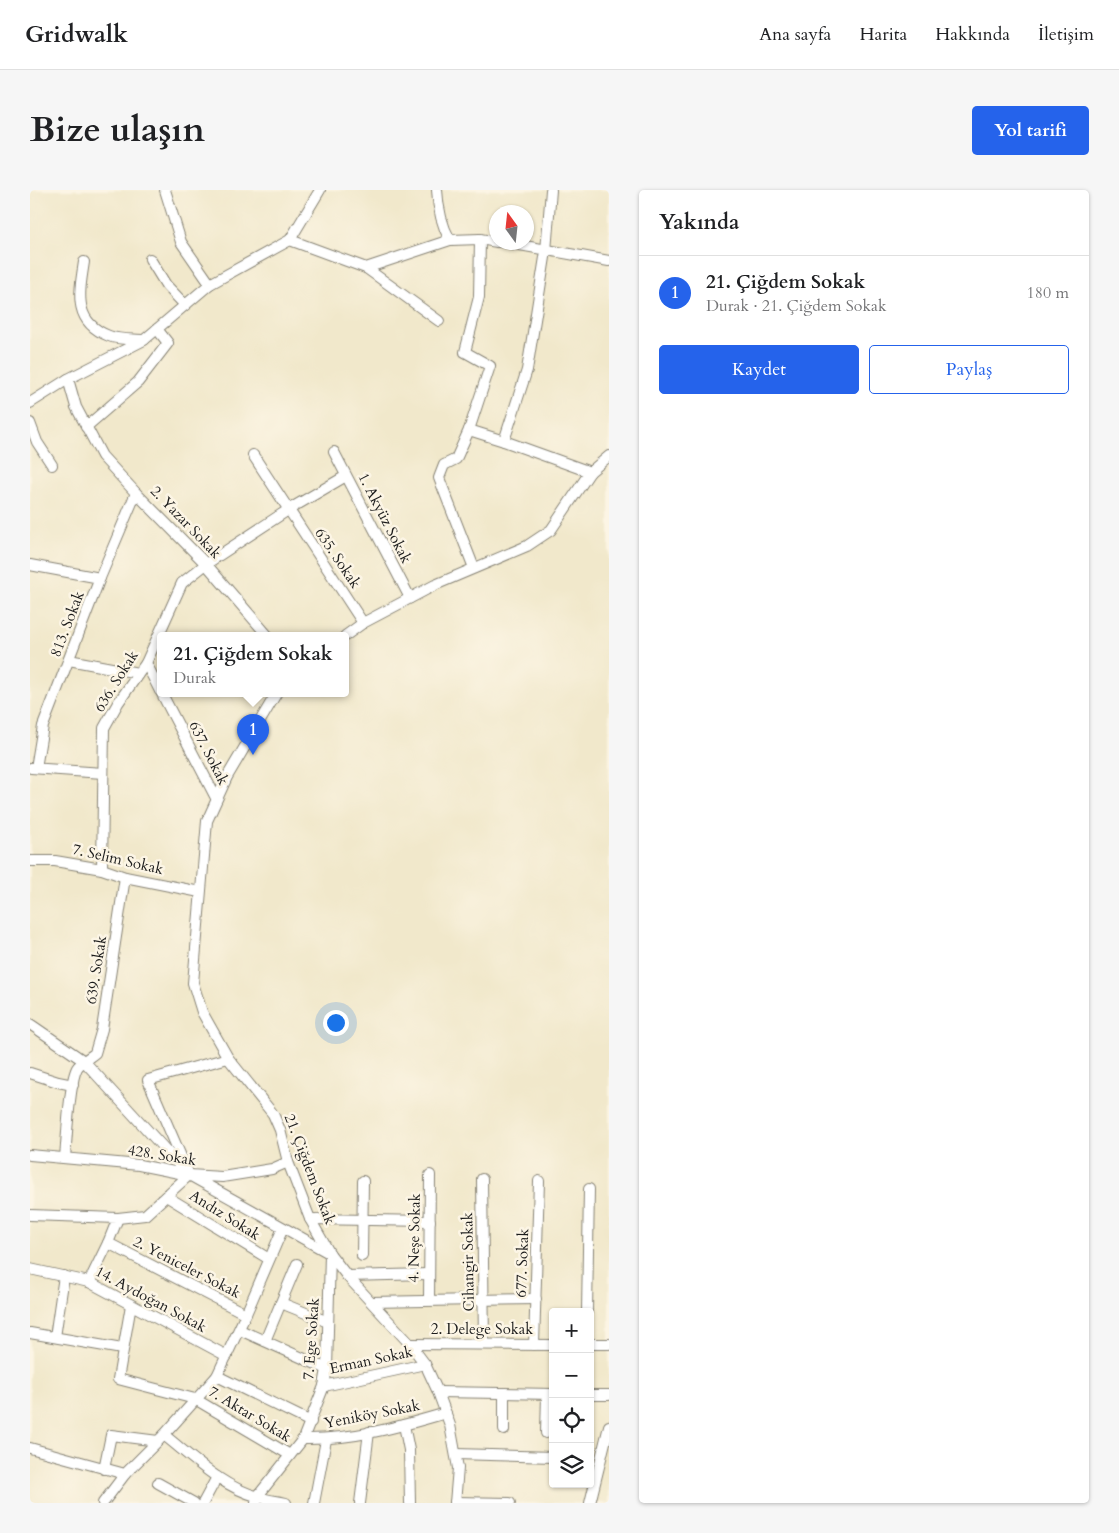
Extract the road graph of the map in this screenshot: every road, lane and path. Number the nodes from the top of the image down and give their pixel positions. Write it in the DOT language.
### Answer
graph roads {
  1 [pos="165,190"];
  2 [pos="320,190"];
  3 [pos="437,190"];
  4 [pos="551,190"];
  5 [pos="480,238"];
  6 [pos="290,240"];
  7 [pos="450,240"];
  8 [pos="489,240"];
  9 [pos="534,249"];
  10 [pos="546,251"];
  11 [pos="150,259"];
  12 [pos="609,261"];
  13 [pos="84,262"];
  14 [pos="366,268"];
  15 [pos="210,284"];
  16 [pos="185,305"];
  17 [pos="439,321"];
  18 [pos="157,329"];
  19 [pos="144,340"];
  20 [pos="68,379"];
  21 [pos="30,403"];
  22 [pos="30,423"];
  23 [pos="86,427"];
  24 [pos="469,430"];
  25 [pos="504,442"];
  26 [pos="334,452"];
  27 [pos="253,455"];
  28 [pos="609,456"];
  29 [pos="52,465"];
  30 [pos="590,472"];
  31 [pos="346,476"];
  32 [pos="136,493"];
  33 [pos="288,510"];
  34 [pos="206,564"];
  35 [pos="30,565"];
  36 [pos="474,568"];
  37 [pos="100,578"];
  38 [pos="410,598"];
  39 [pos="363,623"];
  40 [pos="160,632"];
  41 [pos="265,632"];
  42 [pos="349,633"];
  43 [pos="157,639"];
  44 [pos="69,660"];
  45 [pos="146,663"];
  46 [pos="138,673"];
  47 [pos="157,684"];
  48 [pos="164,697"];
  49 [pos="274,697"];
  50 [pos="33,768"];
  51 [pos="103,773"];
  52 [pos="216,798"];
  53 [pos="30,861"];
  54 [pos="102,869"];
  55 [pos="125,877"];
  56 [pos="200,892"];
  57 [pos="30,1024"];
  58 [pos="228,1058"];
  59 [pos="84,1061"];
  60 [pos="30,1072"];
  61 [pos="73,1085"];
  62 [pos="30,1155"];
  63 [pos="64,1157"];
  64 [pos="288,1162"];
  65 [pos="189,1175"];
  66 [pos="430,1175"];
  67 [pos="482,1179"];
  68 [pos="539,1181"];
  69 [pos="363,1182"];
  70 [pos="588,1189"];
  71 [pos="166,1196"];
  72 [pos="30,1215"];
  73 [pos="118,1218"];
  74 [pos="310,1218"];
  75 [pos="362,1220"];
  76 [pos="430,1221"];
  77 [pos="283,1228"];
  78 [pos="108,1243"];
  79 [pos="330,1254"];
  80 [pos="362,1256"];
  81 [pos="269,1260"];
  82 [pos="297,1264"];
  83 [pos="30,1268"];
  84 [pos="429,1274"];
  85 [pos="64,1276"];
  86 [pos="347,1276"];
  87 [pos="88,1282"];
  88 [pos="484,1299"];
  89 [pos="536,1299"];
  90 [pos="429,1300"];
  91 [pos="372,1302"];
  92 [pos="281,1303"];
  93 [pos="131,1305"];
  94 [pos="587,1308"];
  95 [pos="246,1314"];
  96 [pos="328,1322"];
  97 [pos="240,1330"];
  98 [pos="30,1333"];
  99 [pos="56,1337"];
  100 [pos="265,1341"];
  101 [pos="410,1344"];
  102 [pos="484,1344"];
  103 [pos="594,1344"];
  104 [pos="609,1344"];
  105 [pos="534,1345"];
  106 [pos="549,1345"];
  107 [pos="122,1350"];
  108 [pos="227,1356"];
  109 [pos="425,1364"];
  110 [pos="327,1369"];
  111 [pos="217,1376"];
  112 [pos="324,1386"];
  113 [pos="438,1392"];
  114 [pos="504,1393"];
  115 [pos="549,1394"];
  116 [pos="594,1395"];
  117 [pos="609,1395"];
  118 [pos="550,1398"];
  119 [pos="196,1399"];
  120 [pos="446,1413"];
  121 [pos="311,1422"];
  122 [pos="404,1425"];
  123 [pos="609,1426"];
  124 [pos="504,1430"];
  125 [pos="369,1432"];
  126 [pos="546,1433"];
  127 [pos="161,1438"];
  128 [pos="303,1439"];
  129 [pos="326,1440"];
  130 [pos="30,1448"];
  131 [pos="456,1454"];
  132 [pos="290,1455"];
  133 [pos="549,1457"];
  134 [pos="595,1459"];
  135 [pos="104,1469"];
  136 [pos="125,1474"];
  137 [pos="217,1477"];
  138 [pos="158,1483"];
  139 [pos="256,1500"];
  140 [pos="455,1502"];
  141 [pos="103,1503"];
  142 [pos="194,1503"];
  143 [pos="204,1503"];
  144 [pos="286,1503"];
  145 [pos="314,1503"];
  146 [pos="360,1503"];
  147 [pos="410,1503"];
  148 [pos="510,1503"];
  149 [pos="590,1503"];
  1 -- 15 [label="street"];
  2 -- 6 [label="street"];
  3 -- 7 [label="street"];
  4 -- 10 [label="street"];
  5 -- 7 [label="street"];
  5 -- 8 [label="street"];
  5 -- 24 [label="street"];
  6 -- 14 [label="street"];
  6 -- 15 [label="street"];
  7 -- 14 [label="street"];
  9 -- 10 [label="street"];
  10 -- 12 [label="street"];
  10 -- 25 [label="street"];
  11 -- 16 [label="street"];
  13 -- 19 [label="street"];
  14 -- 17 [label="street"];
  15 -- 16 [label="street"];
  16 -- 18 [label="street"];
  18 -- 19 [label="street"];
  18 -- 23 [label="street"];
  19 -- 20 [label="street"];
  20 -- 21 [label="street"];
  20 -- 23 [label="street, 2. Yazar Sokak"];
  22 -- 29 [label="street"];
  23 -- 32 [label="street, 2. Yazar Sokak"];
  24 -- 25 [label="street"];
  24 -- 36 [label="street"];
  25 -- 30 [label="street"];
  26 -- 31 [label="street, 1. Akyüz Sokak"];
  27 -- 33 [label="street, 635. Sokak"];
  28 -- 30 [label="street"];
  30 -- 36 [label="street"];
  31 -- 33 [label="street"];
  31 -- 38 [label="street, 1. Akyüz Sokak"];
  32 -- 34 [label="street, 2. Yazar Sokak"];
  32 -- 37 [label="street, 813. Sokak"];
  33 -- 34 [label="street, 636. Sokak"];
  33 -- 39 [label="street, 635. Sokak"];
  34 -- 40 [label="street, 636. Sokak"];
  34 -- 41 [label="street, 2. Yazar Sokak"];
  35 -- 37 [label="street"];
  36 -- 38 [label="street"];
  37 -- 44 [label="street, 813. Sokak"];
  38 -- 39 [label="street"];
  39 -- 42 [label="street"];
  43 -- 45 [label="street, 636. Sokak"];
  44 -- 46 [label="street"];
  44 -- 50 [label="street, 813. Sokak"];
  45 -- 46 [label="street, 636. Sokak"];
  45 -- 47 [label="street, 637. Sokak"];
  46 -- 51 [label="street, 636. Sokak"];
  48 -- 52 [label="street, 637. Sokak"];
  49 -- 52 [label="street, 21. Çiğdem Sokak"];
  50 -- 51 [label="street"];
  51 -- 54 [label="street, 636. Sokak"];
  52 -- 56 [label="street, 21. Çiğdem Sokak"];
  53 -- 54 [label="street, 7. Selim Sokak"];
  54 -- 55 [label="street, 7. Selim Sokak"];
  55 -- 56 [label="street, 7. Selim Sokak"];
  55 -- 59 [label="street, 639. Sokak"];
  56 -- 58 [label="street, 21. Çiğdem Sokak"];
  57 -- 59 [label="street"];
  58 -- 64 [label="street, 21. Çiğdem Sokak"];
  58 -- 65 [label="street"];
  59 -- 61 [label="street, 639. Sokak"];
  59 -- 65 [label="street"];
  60 -- 61 [label="street"];
  61 -- 63 [label="street, 639. Sokak"];
  62 -- 63 [label="street, 428. Sokak"];
  63 -- 65 [label="street, 428. Sokak"];
  64 -- 65 [label="street, 428. Sokak"];
  64 -- 74 [label="street, 21. Çiğdem Sokak"];
  65 -- 71 [label="street"];
  65 -- 77 [label="street"];
  66 -- 76 [label="street, 4. Neşe Sokak"];
  67 -- 88 [label="street, Cihangir Sokak"];
  68 -- 89 [label="street, 677. Sokak"];
  69 -- 75 [label="street"];
  70 -- 94 [label="street"];
  71 -- 73 [label="street"];
  71 -- 81 [label="street, Andız Sokak"];
  72 -- 73 [label="street"];
  73 -- 78 [label="street"];
  74 -- 75 [label="street"];
  74 -- 79 [label="street, 21. Çiğdem Sokak"];
  75 -- 76 [label="street"];
  75 -- 80 [label="street"];
  76 -- 84 [label="street, 4. Neşe Sokak"];
  77 -- 79 [label="street"];
  77 -- 81 [label="street, Andız Sokak"];
  78 -- 87 [label="street"];
  78 -- 95 [label="street, 2. Yeniceler Sokak"];
  79 -- 86 [label="street, 21. Çiğdem Sokak"];
  79 -- 96 [label="street, 7. Ege Sokak"];
  81 -- 95 [label="street, Andız Sokak"];
  82 -- 92 [label="street"];
  83 -- 85 [label="street, 14. Aydoğan Sokak"];
  84 -- 86 [label="street"];
  84 -- 90 [label="street, 4. Neşe Sokak"];
  85 -- 87 [label="street, 14. Aydoğan Sokak"];
  85 -- 99 [label="street"];
  86 -- 91 [label="street, 21. Çiğdem Sokak"];
  87 -- 93 [label="street, 14. Aydoğan Sokak"];
  88 -- 89 [label="street"];
  88 -- 90 [label="street"];
  88 -- 102 [label="street, Cihangir Sokak"];
  89 -- 105 [label="street, 677. Sokak"];
  90 -- 91 [label="street"];
  91 -- 101 [label="street, 21. Çiğdem Sokak"];
  92 -- 96 [label="street"];
  92 -- 100 [label="street"];
  93 -- 107 [label="street"];
  93 -- 108 [label="street, 14. Aydoğan Sokak"];
  95 -- 97 [label="street, 2. Yeniceler Sokak"];
  96 -- 110 [label="street, 7. Ege Sokak"];
  97 -- 100 [label="street, Erman Sokak"];
  97 -- 108 [label="street, 2. Yeniceler Sokak"];
  98 -- 99 [label="street"];
  99 -- 107 [label="street"];
  100 -- 110 [label="street, Erman Sokak"];
  101 -- 102 [label="street, 2. Delege Sokak"];
  101 -- 109 [label="street, 21. Çiğdem Sokak"];
  102 -- 105 [label="street, 2. Delege Sokak"];
  103 -- 104 [label="street"];
  105 -- 106 [label="street, 2. Delege Sokak"];
  107 -- 119 [label="street, 7. Aktar Sokak"];
  108 -- 111 [label="street, 2. Yeniceler Sokak"];
  109 -- 112 [label="street, Erman Sokak"];
  109 -- 113 [label="street, 21. Çiğdem Sokak"];
  110 -- 112 [label="street, 7. Ege Sokak"];
  111 -- 119 [label="street, 2. Yeniceler Sokak"];
  111 -- 121 [label="street"];
  112 -- 121 [label="street, 7. Ege Sokak"];
  113 -- 114 [label="street, Yeniköy Sokak"];
  113 -- 120 [label="street, 21. Çiğdem Sokak"];
  114 -- 115 [label="street, Yeniköy Sokak"];
  114 -- 124 [label="street"];
  116 -- 117 [label="street"];
  118 -- 126 [label="street"];
  119 -- 127 [label="street, 2. Yeniceler Sokak"];
  119 -- 132 [label="street, 7. Aktar Sokak"];
  120 -- 122 [label="street, Yeniköy Sokak"];
  120 -- 131 [label="street, 21. Çiğdem Sokak"];
  121 -- 128 [label="street, 7. Ege Sokak"];
  122 -- 125 [label="street, Yeniköy Sokak"];
  122 -- 147 [label="street"];
  123 -- 134 [label="street"];
  125 -- 129 [label="street, Yeniköy Sokak"];
  125 -- 146 [label="street"];
  127 -- 135 [label="street"];
  127 -- 136 [label="street, 2. Yeniceler Sokak"];
  127 -- 137 [label="street"];
  128 -- 129 [label="street, Yeniköy Sokak"];
  128 -- 132 [label="street, 7. Ege Sokak"];
  129 -- 145 [label="street"];
  130 -- 135 [label="street"];
  131 -- 133 [label="street"];
  131 -- 140 [label="street, 21. Çiğdem Sokak"];
  132 -- 139 [label="street, 7. Ege Sokak"];
  134 -- 149 [label="street"];
  135 -- 136 [label="street"];
  136 -- 141 [label="street, 2. Yeniceler Sokak"];
  137 -- 139 [label="street"];
  137 -- 143 [label="street"];
  138 -- 142 [label="street"];
  139 -- 144 [label="street"];
  140 -- 148 [label="street"];
}
